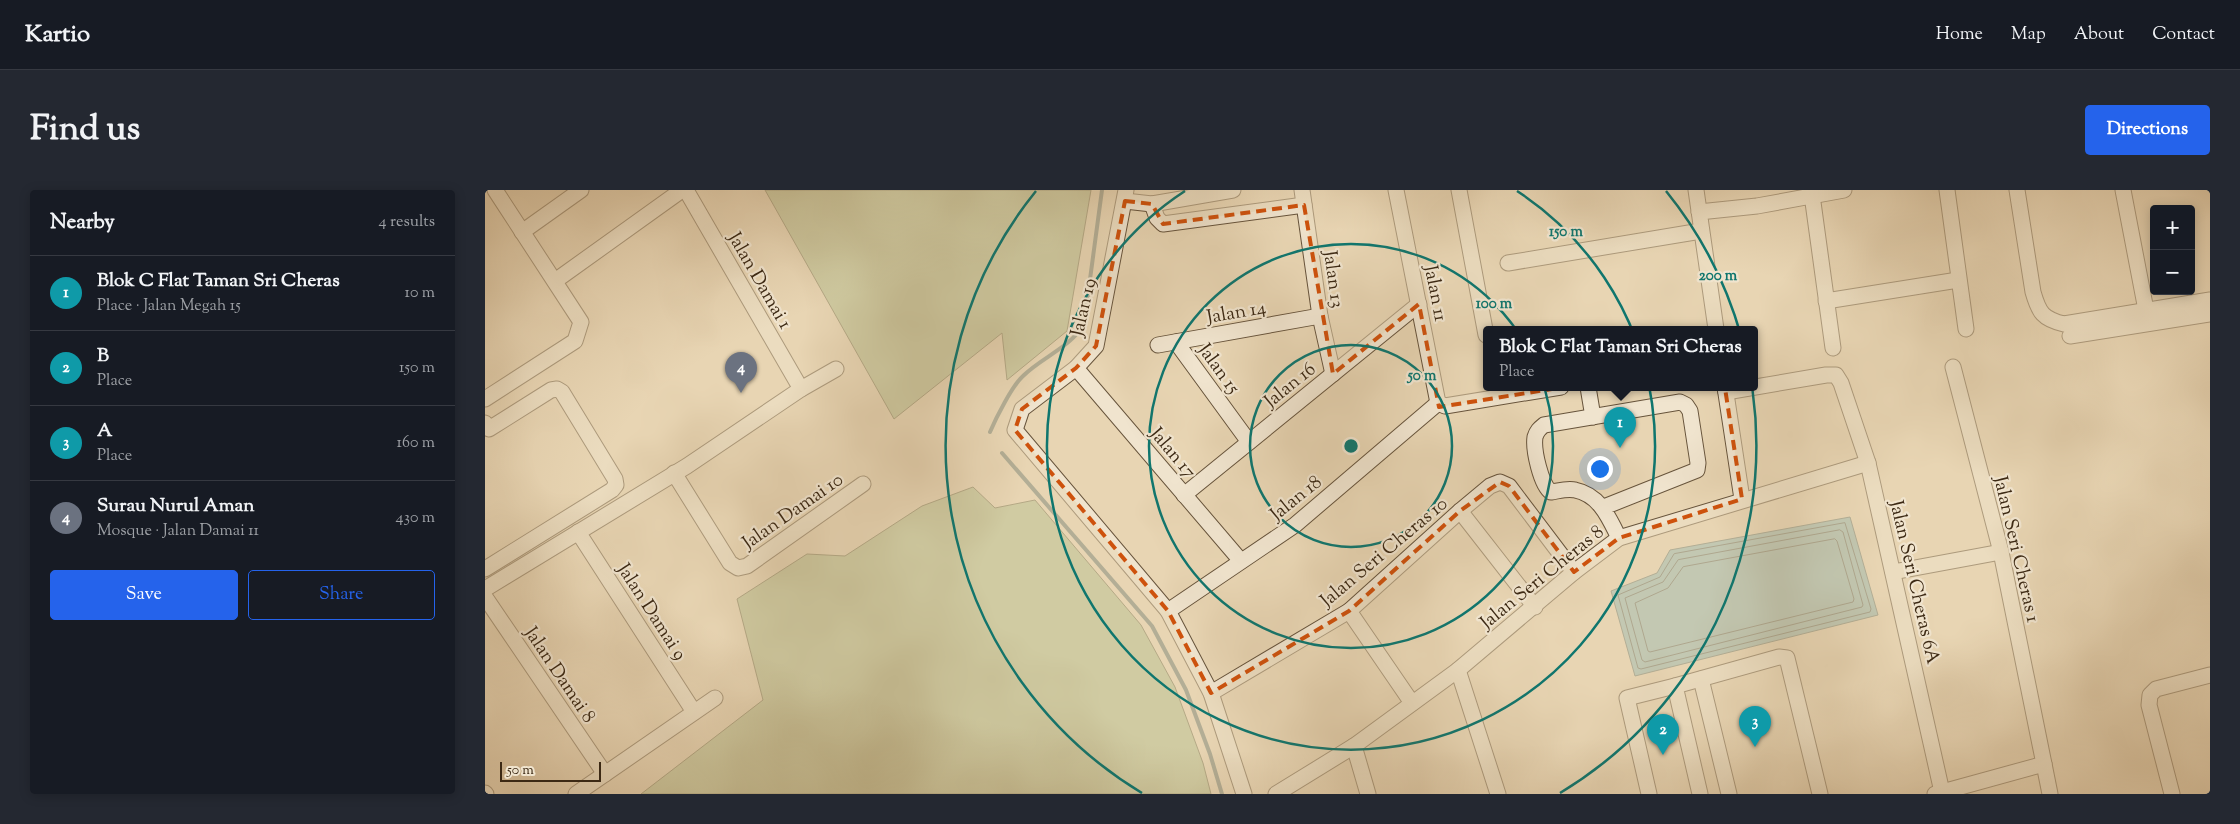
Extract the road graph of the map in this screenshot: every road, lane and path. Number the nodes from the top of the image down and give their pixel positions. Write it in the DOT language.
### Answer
graph roads {
  1 [pos="495,190"];
  2 [pos="581,190"];
  3 [pos="682,190"];
  4 [pos="686,190"];
  5 [pos="1233,190"];
  6 [pos="1302,190"];
  7 [pos="1396,190"];
  8 [pos="1459,190"];
  9 [pos="1696,190"];
  10 [pos="1844,190"];
  11 [pos="1947,190"];
  12 [pos="2017,190"];
  13 [pos="2123,190"];
  14 [pos="1126,195"];
  15 [pos="1812,195"];
  16 [pos="1152,204"];
  17 [pos="1304,206"];
  18 [pos="1699,212"];
  19 [pos="1701,231"];
  20 [pos="522,232"];
  21 [pos="1508,262"];
  22 [pos="1958,280"];
  23 [pos="555,282"];
  24 [pos="2210,300"];
  25 [pos="1826,301"];
  26 [pos="1419,304"];
  27 [pos="2146,310"];
  28 [pos="2210,314"];
  29 [pos="1320,316"];
  30 [pos="2158,322"];
  31 [pos="2142,325"];
  32 [pos="1484,326"];
  33 [pos="1716,326"];
  34 [pos="1966,329"];
  35 [pos="2070,336"];
  36 [pos="1176,342"];
  37 [pos="1158,345"];
  38 [pos="1833,348"];
  39 [pos="1953,367"];
  40 [pos="1076,368"];
  41 [pos="836,369"];
  42 [pos="1333,374"];
  43 [pos="1758,384"];
  44 [pos="801,389"];
  45 [pos="1510,391"];
  46 [pos="1589,391"];
  47 [pos="1725,391"];
  48 [pos="488,392"];
  49 [pos="1497,392"];
  50 [pos="1438,403"];
  51 [pos="1593,417"];
  52 [pos="486,428"];
  53 [pos="1249,442"];
  54 [pos="1868,463"];
  55 [pos="674,473"];
  56 [pos="863,484"];
  57 [pos="1184,495"];
  58 [pos="1742,499"];
  59 [pos="1604,507"];
  60 [pos="1460,511"];
  61 [pos="578,532"];
  62 [pos="1619,538"];
  63 [pos="2001,552"];
  64 [pos="1241,561"];
  65 [pos="485,569"];
  66 [pos="1574,572"];
  67 [pos="1893,572"];
  68 [pos="485,589"];
  69 [pos="485,597"];
  70 [pos="1535,607"];
  71 [pos="1168,611"];
  72 [pos="1349,611"];
  73 [pos="1458,670"];
  74 [pos="2210,675"];
  75 [pos="1701,679"];
  76 [pos="1675,686"];
  77 [pos="1211,693"];
  78 [pos="715,698"];
  79 [pos="1412,702"];
  80 [pos="694,712"];
  81 [pos="1354,746"];
  82 [pos="2043,764"];
  83 [pos="605,774"];
  84 [pos="1938,793"];
  85 [pos="577,794"];
  86 [pos="1244,794"];
  87 [pos="1275,794"];
  88 [pos="1368,794"];
  89 [pos="1498,794"];
  90 [pos="1649,794"];
  91 [pos="1700,794"];
  92 [pos="1729,794"];
  93 [pos="1820,794"];
  94 [pos="2050,794"];
  95 [pos="2172,794"];
  1 -- 20 [label="street"];
  2 -- 20 [label="street"];
  3 -- 23 [label="street"];
  4 -- 44 [label="street, Jalan Damai 1"];
  5 -- 16 [label="street"];
  6 -- 17 [label="street, Jalan 13"];
  7 -- 26 [label="street, Jalan 11"];
  8 -- 32 [label="street"];
  9 -- 18 [label="street"];
  10 -- 15 [label="street"];
  11 -- 22 [label="street"];
  12 -- 27 [label="street"];
  13 -- 27 [label="street"];
  14 -- 16 [label="street"];
  14 -- 40 [label="street, Jalan 19"];
  15 -- 18 [label="street"];
  15 -- 25 [label="street"];
  16 -- 17 [label="street"];
  17 -- 29 [label="street, Jalan 13"];
  18 -- 19 [label="street"];
  19 -- 21 [label="street"];
  19 -- 33 [label="street"];
  20 -- 23 [label="street"];
  22 -- 25 [label="street"];
  22 -- 34 [label="street"];
  23 -- 48 [label="street"];
  24 -- 27 [label="street"];
  25 -- 38 [label="street"];
  26 -- 42 [label="street, Jalan 16"];
  26 -- 50 [label="street, Jalan 11"];
  27 -- 30 [label="street"];
  27 -- 31 [label="street"];
  28 -- 30 [label="street"];
  29 -- 36 [label="street, Jalan 14"];
  29 -- 42 [label="street, Jalan 13"];
  30 -- 31 [label="street"];
  31 -- 35 [label="street"];
  36 -- 37 [label="street, Jalan 14"];
  36 -- 53 [label="street, Jalan 15"];
  39 -- 63 [label="street, Jalan Seri Cheras 1"];
  40 -- 57 [label="street, Jalan 17"];
  40 -- 71 [label="street, Jalan 19"];
  41 -- 44 [label="street"];
  42 -- 53 [label="street, Jalan 16"];
  43 -- 54 [label="street, Jalan Seri Cheras 6A"];
  44 -- 55 [label="street"];
  45 -- 49 [label="street"];
  46 -- 51 [label="street"];
  47 -- 58 [label="street"];
  49 -- 50 [label="street"];
  50 -- 64 [label="street, Jalan 18"];
  51 -- 59 [label="street"];
  51 -- 59 [label="street"];
  52 -- 65 [label="street"];
  53 -- 57 [label="street, Jalan 16"];
  54 -- 58 [label="street, Jalan Seri Cheras 8"];
  54 -- 67 [label="street, Jalan Seri Cheras 6A"];
  55 -- 56 [label="street, Jalan Damai 10"];
  55 -- 61 [label="street"];
  57 -- 64 [label="street, Jalan 17"];
  58 -- 62 [label="street, Jalan Seri Cheras 8"];
  59 -- 62 [label="street"];
  60 -- 66 [label="street, Jalan Seri Cheras 10"];
  60 -- 70 [label="street"];
  60 -- 72 [label="street, Jalan Seri Cheras 10"];
  61 -- 68 [label="street"];
  61 -- 80 [label="street, Jalan Damai 9"];
  62 -- 66 [label="street, Jalan Seri Cheras 8"];
  63 -- 67 [label="street"];
  63 -- 82 [label="street, Jalan Seri Cheras 1"];
  64 -- 71 [label="street, Jalan 18"];
  66 -- 70 [label="street, Jalan Seri Cheras 8"];
  67 -- 84 [label="street, Jalan Seri Cheras 6A"];
  69 -- 83 [label="street, Jalan Damai 8"];
  70 -- 73 [label="street, Jalan Seri Cheras 8"];
  71 -- 77 [label="street"];
  72 -- 77 [label="street, Jalan Seri Cheras 10"];
  72 -- 79 [label="street"];
  73 -- 79 [label="street, Jalan Seri Cheras 8"];
  73 -- 89 [label="street"];
  74 -- 95 [label="street"];
  75 -- 76 [label="street"];
  75 -- 92 [label="street"];
  75 -- 93 [label="street"];
  76 -- 90 [label="street"];
  76 -- 91 [label="street"];
  77 -- 86 [label="street"];
  78 -- 80 [label="street"];
  79 -- 81 [label="street, Jalan Seri Cheras 8"];
  80 -- 83 [label="street"];
  81 -- 87 [label="street, Jalan Seri Cheras 8"];
  81 -- 88 [label="street"];
  82 -- 84 [label="street"];
  82 -- 94 [label="street"];
  83 -- 85 [label="street"];
}
